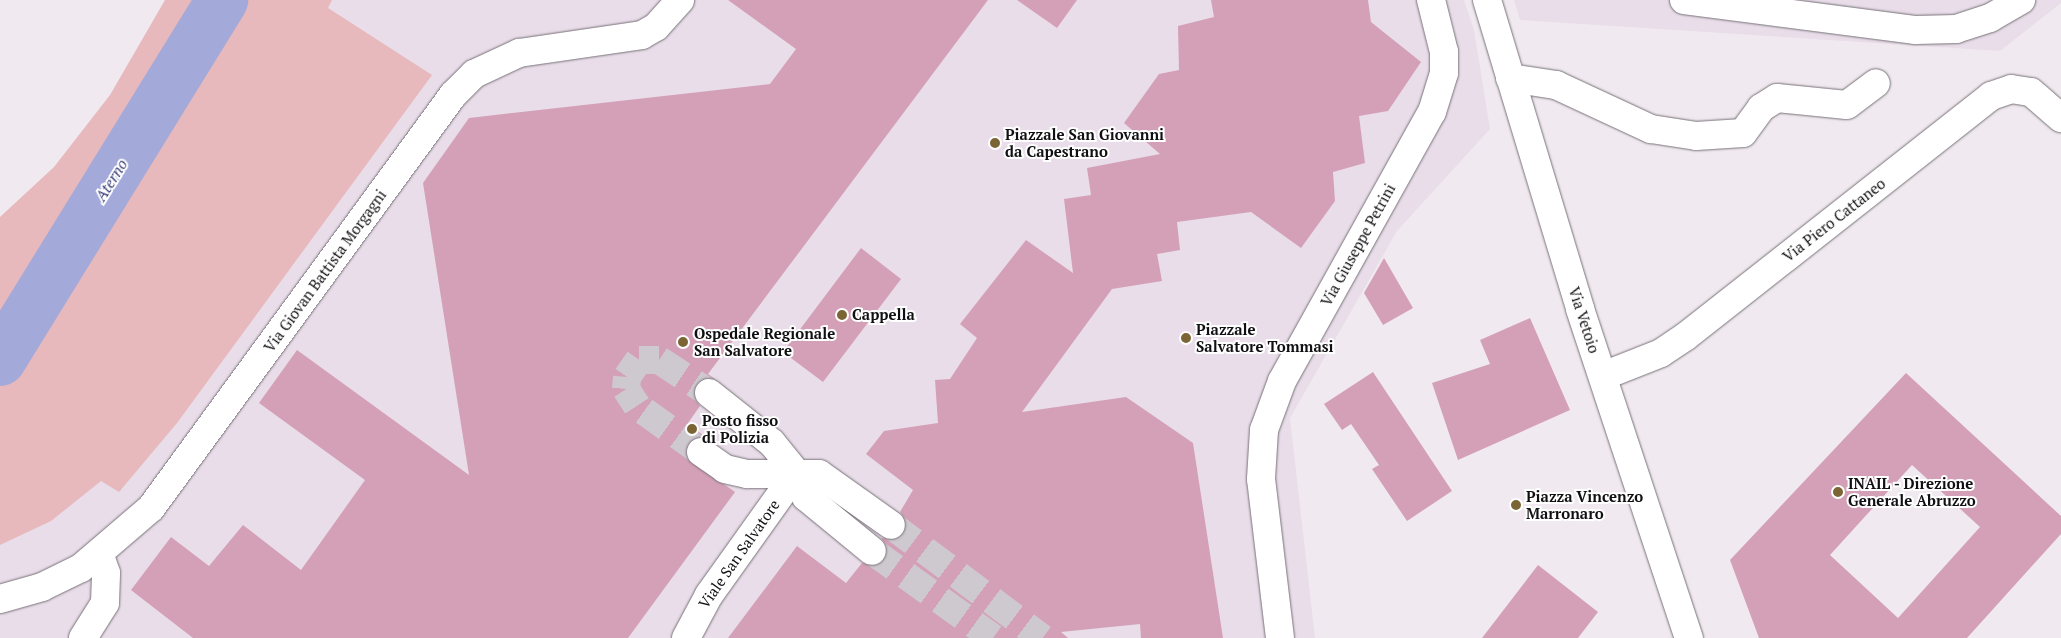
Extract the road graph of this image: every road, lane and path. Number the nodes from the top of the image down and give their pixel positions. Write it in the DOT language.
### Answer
graph roads {
  1 [pos="1431,0"];
  2 [pos="1684,0"];
  3 [pos="2021,0"];
  4 [pos="679,2"];
  5 [pos="1496,5"];
  6 [pos="1510,78"];
  7 [pos="1876,83"];
  8 [pos="2061,118"];
  9 [pos="1603,376"];
  10 [pos="709,393"];
  11 [pos="701,452"];
  12 [pos="796,473"];
  13 [pos="892,525"];
  14 [pos="872,551"];
  15 [pos="100,556"];
  16 [pos="0,599"];
  17 [pos="83,638"];
  18 [pos="686,638"];
  19 [pos="1280,638"];
  20 [pos="1689,638"];
  1 -- 19 [label="street, Via Giuseppe Petrini"];
  2 -- 3 [label="street"];
  4 -- 15 [label="street, Via Giovan Battista Morgagni"];
  5 -- 6 [label="street, Via Vetoio"];
  6 -- 7 [label="street"];
  6 -- 9 [label="street, Via Vetoio"];
  8 -- 9 [label="street, Via Piero Cattaneo"];
  9 -- 20 [label="street, Via Vetoio"];
  10 -- 12 [label="street"];
  11 -- 12 [label="street"];
  12 -- 13 [label="street"];
  12 -- 14 [label="street"];
  12 -- 18 [label="street, Viale San Salvatore"];
  15 -- 16 [label="street, Via Giovan Battista Morgagni"];
  15 -- 17 [label="street"];
}
